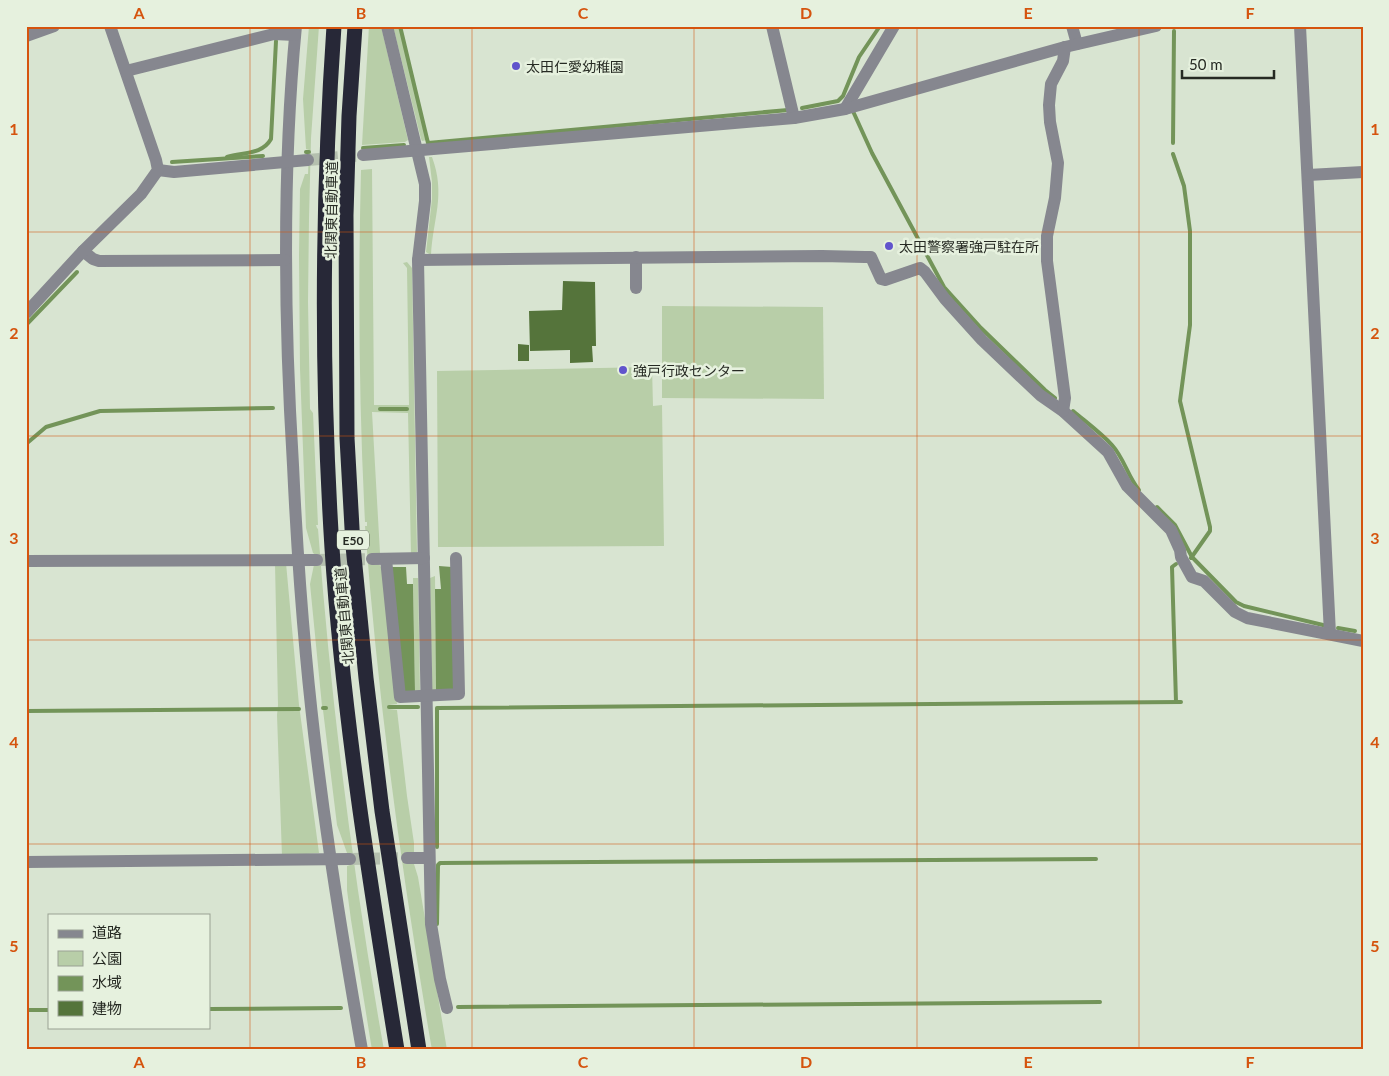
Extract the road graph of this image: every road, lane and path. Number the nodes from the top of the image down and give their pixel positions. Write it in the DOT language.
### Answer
graph roads {
  1 [pos="54,26"];
  2 [pos="110,26"];
  3 [pos="334,26"];
  4 [pos="355,26"];
  5 [pos="386,26"];
  6 [pos="772,26"];
  7 [pos="894,26"];
  8 [pos="1072,26"];
  9 [pos="1156,26"];
  10 [pos="1300,26"];
  11 [pos="296,30"];
  12 [pos="26,36"];
  13 [pos="1071,45"];
  14 [pos="126,71"];
  15 [pos="845,109"];
  16 [pos="794,118"];
  17 [pos="418,152"];
  18 [pos="363,155"];
  19 [pos="308,160"];
  20 [pos="286,162"];
  21 [pos="158,170"];
  22 [pos="1363,172"];
  23 [pos="1308,175"];
  24 [pos="83,251"];
  25 [pos="636,258"];
  26 [pos="285,260"];
  27 [pos="418,260"];
  28 [pos="636,288"];
  29 [pos="26,313"];
  30 [pos="1064,411"];
  31 [pos="424,558"];
  32 [pos="456,558"];
  33 [pos="372,559"];
  34 [pos="386,559"];
  35 [pos="298,560"];
  36 [pos="317,560"];
  37 [pos="26,561"];
  38 [pos="1330,634"];
  39 [pos="1363,641"];
  40 [pos="426,695"];
  41 [pos="407,858"];
  42 [pos="429,858"];
  43 [pos="331,859"];
  44 [pos="350,859"];
  45 [pos="26,862"];
  46 [pos="448,1008"];
  47 [pos="362,1050"];
  48 [pos="397,1050"];
  49 [pos="419,1050"];
  1 -- 12 [label="street"];
  2 -- 14 [label="street"];
  3 -- 48 [label="highway, 北関東自動車道 / E50"];
  4 -- 49 [label="highway, 北関東自動車道 / E50"];
  5 -- 17 [label="street"];
  6 -- 16 [label="street"];
  7 -- 15 [label="street"];
  8 -- 13 [label="street"];
  9 -- 13 [label="street"];
  10 -- 23 [label="street"];
  11 -- 14 [label="street"];
  11 -- 20 [label="street"];
  13 -- 15 [label="street"];
  13 -- 30 [label="street"];
  14 -- 21 [label="street"];
  15 -- 16 [label="street"];
  16 -- 17 [label="street"];
  17 -- 18 [label="street"];
  17 -- 27 [label="street"];
  19 -- 20 [label="street"];
  20 -- 21 [label="street"];
  20 -- 26 [label="street"];
  21 -- 24 [label="street"];
  22 -- 23 [label="street"];
  23 -- 38 [label="street"];
  24 -- 26 [label="street"];
  24 -- 29 [label="street"];
  25 -- 27 [label="street"];
  25 -- 28 [label="street"];
  25 -- 30 [label="street"];
  26 -- 35 [label="street"];
  27 -- 31 [label="street"];
  30 -- 38 [label="street"];
  31 -- 34 [label="street"];
  31 -- 40 [label="street"];
  32 -- 40 [label="street"];
  33 -- 34 [label="street"];
  34 -- 40 [label="street"];
  35 -- 36 [label="street"];
  35 -- 37 [label="street"];
  35 -- 43 [label="street"];
  38 -- 39 [label="street"];
  40 -- 42 [label="street"];
  41 -- 42 [label="street"];
  42 -- 46 [label="street"];
  43 -- 44 [label="street"];
  43 -- 45 [label="street"];
  43 -- 47 [label="street"];
}
